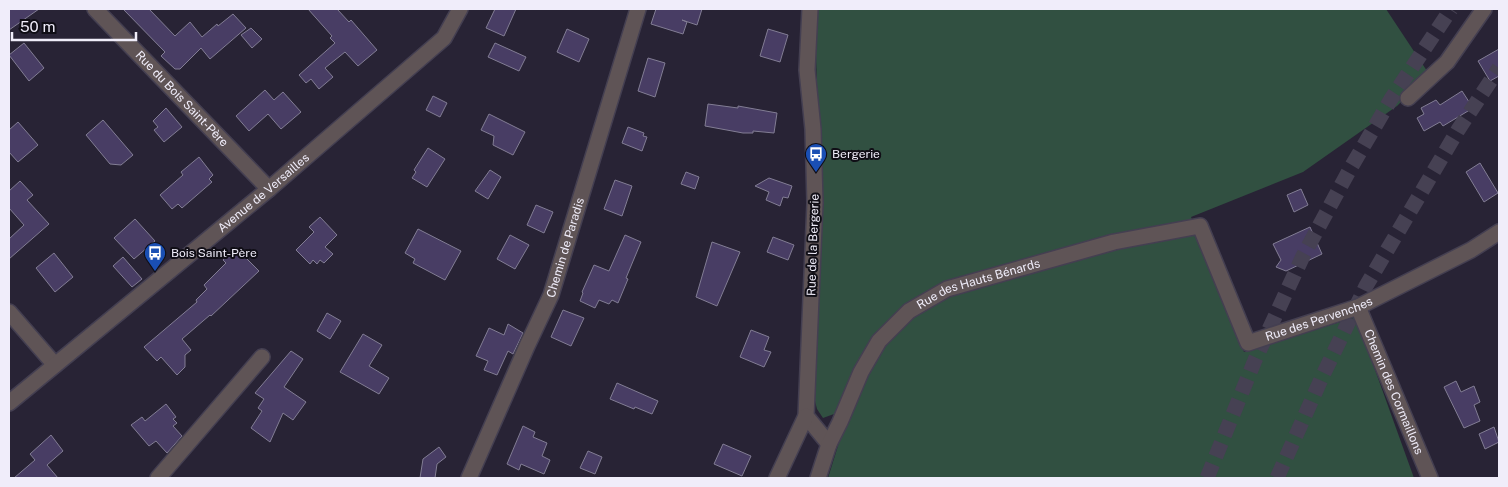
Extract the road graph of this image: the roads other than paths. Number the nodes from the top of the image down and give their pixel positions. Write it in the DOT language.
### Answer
graph roads {
  1 [pos="94,9"];
  2 [pos="460,9"];
  3 [pos="638,9"];
  4 [pos="810,9"];
  5 [pos="1484,9"];
  6 [pos="1408,98"];
  7 [pos="269,189"];
  8 [pos="1200,226"];
  9 [pos="1499,232"];
  10 [pos="1358,307"];
  11 [pos="9,312"];
  12 [pos="262,357"];
  13 [pos="55,365"];
  14 [pos="9,404"];
  15 [pos="806,416"];
  16 [pos="829,444"];
  17 [pos="158,478"];
  18 [pos="469,478"];
  19 [pos="777,478"];
  20 [pos="818,478"];
  21 [pos="1430,478"];
  1 -- 7 [label="street, Rue du Bois Saint-Père"];
  2 -- 7 [label="street, Avenue de Versailles"];
  3 -- 18 [label="street, Chemin de Paradis"];
  4 -- 15 [label="street, Rue de la Bergerie"];
  5 -- 6 [label="street"];
  7 -- 13 [label="street, Avenue de Versailles"];
  8 -- 10 [label="street, Rue des Pervenches"];
  8 -- 16 [label="street, Rue des Hauts Bénards"];
  9 -- 10 [label="street, Rue des Pervenches"];
  10 -- 21 [label="street, Chemin des Cormaillons"];
  11 -- 13 [label="street"];
  12 -- 17 [label="street"];
  13 -- 14 [label="street, Avenue de Versailles"];
  15 -- 16 [label="street"];
  15 -- 19 [label="street"];
  16 -- 20 [label="street, Rue des Hauts Bénards"];
}
